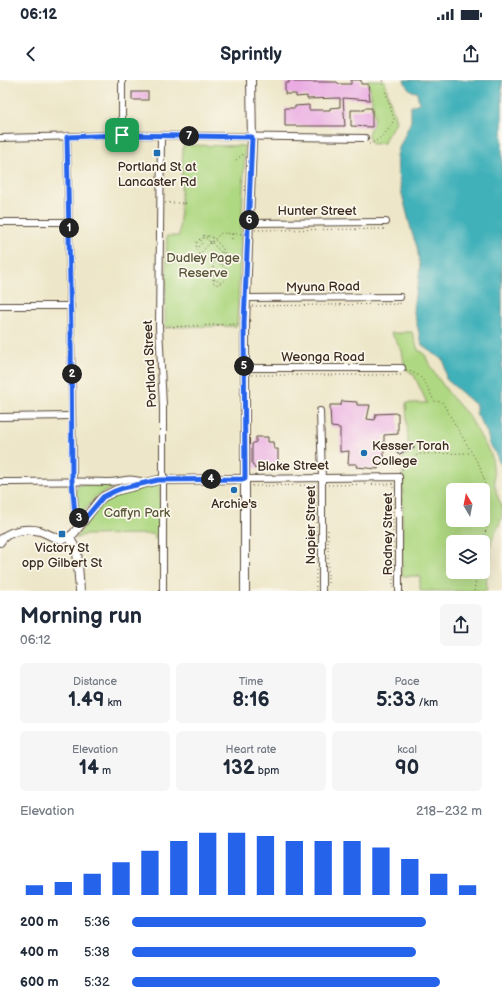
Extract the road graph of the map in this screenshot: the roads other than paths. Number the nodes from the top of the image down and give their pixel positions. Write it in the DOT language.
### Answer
graph roads {
  1 [pos="122,80"];
  2 [pos="251,80"];
  3 [pos="122,135"];
  4 [pos="161,136"];
  5 [pos="67,137"];
  6 [pos="252,137"];
  7 [pos="0,138"];
  8 [pos="365,138"];
  9 [pos="0,222"];
  10 [pos="69,222"];
  11 [pos="386,222"];
  12 [pos="249,223"];
  13 [pos="400,297"];
  14 [pos="246,298"];
  15 [pos="0,306"];
  16 [pos="71,306"];
  17 [pos="244,368"];
  18 [pos="402,368"];
  19 [pos="320,411"];
  20 [pos="72,416"];
  21 [pos="0,417"];
  22 [pos="412,447"];
  23 [pos="399,452"];
  24 [pos="399,474"];
  25 [pos="322,478"];
  26 [pos="245,479"];
  27 [pos="163,480"];
  28 [pos="72,481"];
  29 [pos="0,482"];
  30 [pos="146,483"];
  31 [pos="83,521"];
  32 [pos="69,537"];
  33 [pos="0,542"];
  34 [pos="80,591"];
  35 [pos="163,591"];
  36 [pos="245,591"];
  37 [pos="322,591"];
  38 [pos="399,591"];
  1 -- 3 [label="street"];
  2 -- 6 [label="street"];
  3 -- 4 [label="street"];
  3 -- 5 [label="street"];
  4 -- 6 [label="street"];
  4 -- 27 [label="street, Portland Street"];
  5 -- 7 [label="street"];
  5 -- 10 [label="street"];
  6 -- 8 [label="street"];
  6 -- 12 [label="street"];
  9 -- 10 [label="street"];
  10 -- 16 [label="street"];
  11 -- 12 [label="street, Hunter Street"];
  12 -- 14 [label="street"];
  13 -- 14 [label="street, Myuna Road"];
  14 -- 17 [label="street"];
  15 -- 16 [label="street"];
  16 -- 20 [label="street"];
  17 -- 18 [label="street, Weonga Road"];
  17 -- 26 [label="street"];
  19 -- 25 [label="street, Napier Street"];
  20 -- 21 [label="street"];
  20 -- 28 [label="street"];
  22 -- 23 [label="lane"];
  24 -- 25 [label="street, Blake Street"];
  24 -- 38 [label="street, Rodney Street"];
  25 -- 26 [label="street, Blake Street"];
  25 -- 37 [label="street, Napier Street"];
  26 -- 27 [label="street, Blake Street"];
  26 -- 36 [label="street"];
  27 -- 30 [label="street, Blake Street"];
  27 -- 35 [label="street, Portland Street"];
  28 -- 29 [label="street"];
  28 -- 30 [label="street"];
  28 -- 31 [label="street"];
  30 -- 31 [label="street, Blake Street"];
  31 -- 32 [label="street, Blake Street"];
  32 -- 33 [label="street"];
  32 -- 34 [label="street"];
}
